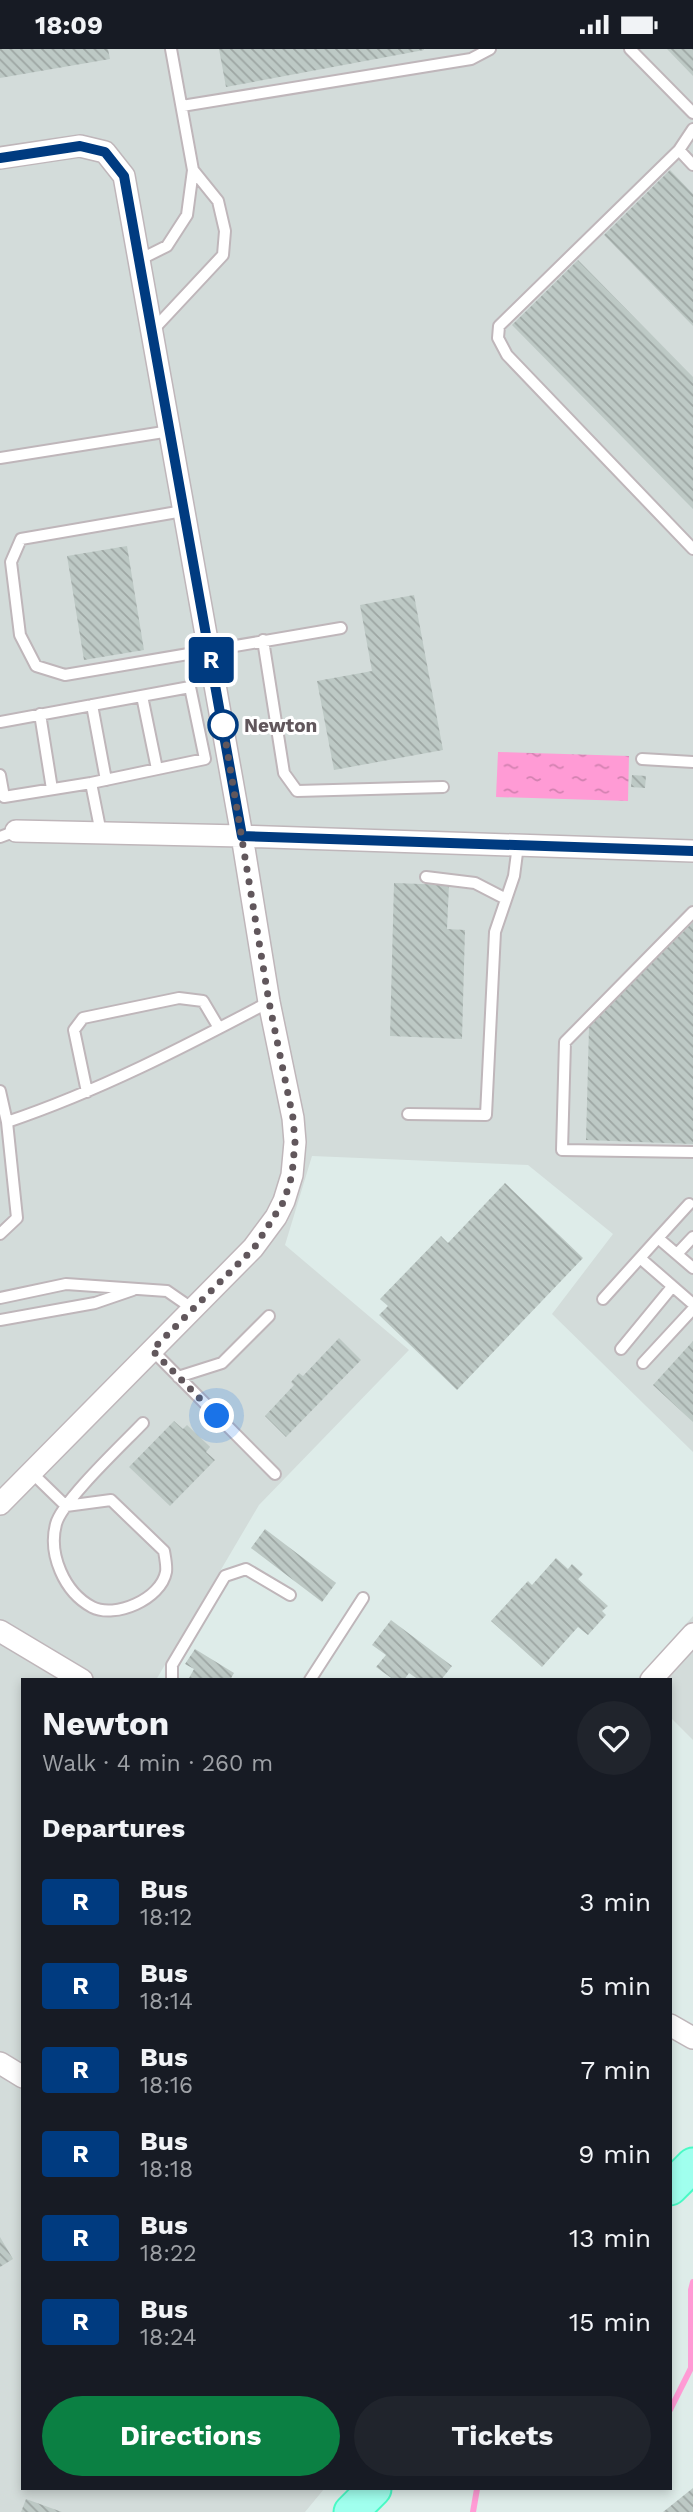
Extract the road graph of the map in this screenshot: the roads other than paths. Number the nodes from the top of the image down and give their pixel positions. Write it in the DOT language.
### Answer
graph roads {
  1 [pos="171,49"];
  2 [pos="490,49"];
  3 [pos="630,49"];
  4 [pos="182,106"];
  5 [pos="693,113"];
  6 [pos="693,129"];
  7 [pos="679,150"];
  8 [pos="0,158"];
  9 [pos="693,165"];
  10 [pos="193,170"];
  11 [pos="139,260"];
  12 [pos="152,331"];
  13 [pos="170,431"];
  14 [pos="0,458"];
  15 [pos="183,510"];
  16 [pos="693,549"];
  17 [pos="341,628"];
  18 [pos="263,640"];
  19 [pos="209,649"];
  20 [pos="142,695"];
  21 [pos="92,705"];
  22 [pos="40,714"];
  23 [pos="0,722"];
  24 [pos="642,759"];
  25 [pos="693,762"];
  26 [pos="157,769"];
  27 [pos="0,775"];
  28 [pos="106,780"];
  29 [pos="91,783"];
  30 [pos="443,787"];
  31 [pos="52,789"];
  32 [pos="101,833"];
  33 [pos="8,834"];
  34 [pos="242,836"];
  35 [pos="518,845"];
  36 [pos="693,851"];
  37 [pos="426,877"];
  38 [pos="506,899"];
  39 [pos="693,912"];
  40 [pos="269,1002"];
  41 [pos="219,1028"];
  42 [pos="0,1091"];
  43 [pos="87,1092"];
  44 [pos="408,1114"];
  45 [pos="7,1122"];
  46 [pos="693,1152"];
  47 [pos="689,1204"];
  48 [pos="0,1234"];
  49 [pos="693,1237"];
  50 [pos="658,1238"];
  51 [pos="677,1254"];
  52 [pos="639,1258"];
  53 [pos="693,1268"];
  54 [pos="672,1287"];
  55 [pos="139,1288"];
  56 [pos="0,1298"];
  57 [pos="603,1299"];
  58 [pos="693,1307"];
  59 [pos="193,1309"];
  60 [pos="269,1315"];
  61 [pos="0,1321"];
  62 [pos="621,1349"];
  63 [pos="152,1350"];
  64 [pos="643,1363"];
  65 [pos="178,1377"];
  66 [pos="143,1423"];
  67 [pos="31,1472"];
  68 [pos="275,1474"];
  69 [pos="0,1504"];
  70 [pos="66,1506"];
  71 [pos="290,1595"];
  72 [pos="363,1598"];
  73 [pos="0,1631"];
  74 [pos="693,1634"];
  75 [pos="79,1678"];
  76 [pos="172,1678"];
  77 [pos="311,1678"];
  78 [pos="653,1678"];
  79 [pos="672,2026"];
  80 [pos="693,2038"];
  81 [pos="0,2063"];
  82 [pos="21,2076"];
  83 [pos="693,2165"];
  84 [pos="672,2186"];
  85 [pos="373,2490"];
  86 [pos="351,2512"];
  1 -- 4 [label="lane"];
  2 -- 4 [label="lane"];
  3 -- 5 [label="lane"];
  4 -- 10 [label="lane"];
  6 -- 7 [label="lane"];
  7 -- 9 [label="lane"];
  7 -- 16 [label="lane"];
  8 -- 11 [label="street"];
  10 -- 11 [label="lane"];
  10 -- 12 [label="lane"];
  11 -- 12 [label="street"];
  12 -- 13 [label="street"];
  13 -- 14 [label="lane"];
  13 -- 15 [label="street"];
  15 -- 19 [label="street"];
  15 -- 19 [label="lane"];
  17 -- 18 [label="lane"];
  18 -- 19 [label="lane"];
  18 -- 30 [label="lane"];
  19 -- 34 [label="street"];
  20 -- 21 [label="lane"];
  20 -- 26 [label="lane"];
  20 -- 26 [label="lane"];
  21 -- 22 [label="lane"];
  21 -- 28 [label="lane"];
  22 -- 23 [label="lane"];
  22 -- 31 [label="lane"];
  24 -- 25 [label="lane"];
  26 -- 28 [label="lane"];
  27 -- 31 [label="lane"];
  28 -- 29 [label="lane"];
  29 -- 31 [label="lane"];
  29 -- 32 [label="lane"];
  32 -- 33 [label="street"];
  32 -- 34 [label="street"];
  34 -- 35 [label="street"];
  34 -- 40 [label="street"];
  35 -- 36 [label="street"];
  35 -- 38 [label="lane"];
  37 -- 38 [label="lane"];
  38 -- 44 [label="lane"];
  39 -- 46 [label="lane"];
  40 -- 41 [label="lane"];
  40 -- 59 [label="street"];
  41 -- 43 [label="lane"];
  41 -- 43 [label="lane"];
  42 -- 45 [label="lane"];
  43 -- 45 [label="lane"];
  45 -- 48 [label="lane"];
  47 -- 50 [label="lane"];
  49 -- 51 [label="lane"];
  50 -- 51 [label="lane"];
  50 -- 52 [label="lane"];
  51 -- 53 [label="lane"];
  52 -- 54 [label="lane"];
  52 -- 57 [label="lane"];
  54 -- 58 [label="lane"];
  54 -- 62 [label="lane"];
  55 -- 56 [label="lane"];
  55 -- 59 [label="lane"];
  55 -- 61 [label="lane"];
  58 -- 64 [label="lane"];
  59 -- 63 [label="street"];
  60 -- 65 [label="lane"];
  63 -- 65 [label="lane"];
  63 -- 67 [label="street"];
  65 -- 68 [label="lane"];
  66 -- 70 [label="lane"];
  67 -- 69 [label="street"];
  67 -- 70 [label="lane"];
  70 -- 70 [label="lane"];
  71 -- 76 [label="lane"];
  72 -- 77 [label="lane"];
  73 -- 75 [label="street"];
  74 -- 78 [label="street"];
  79 -- 80 [label="street"];
  81 -- 82 [label="street"];
  83 -- 84 [label="main road"];
  85 -- 86 [label="main road"];
}
